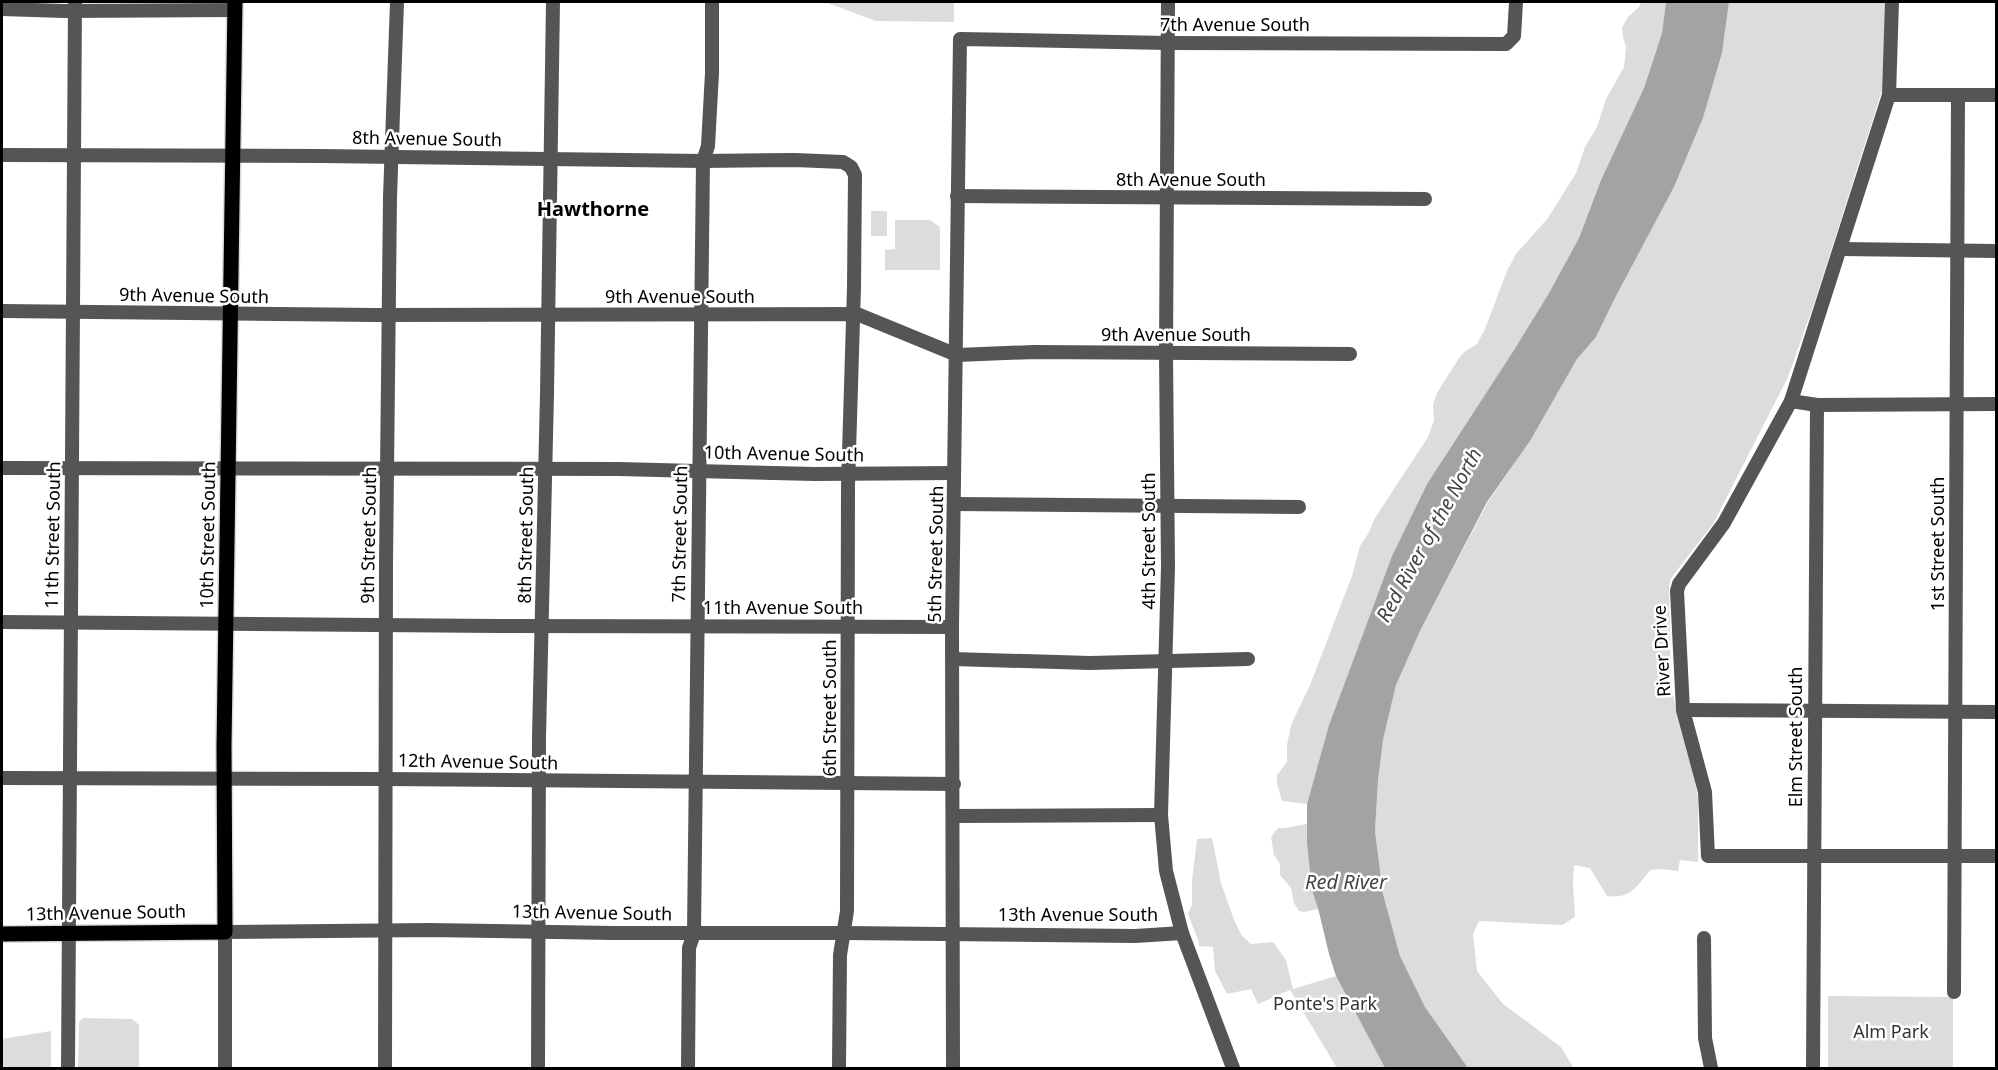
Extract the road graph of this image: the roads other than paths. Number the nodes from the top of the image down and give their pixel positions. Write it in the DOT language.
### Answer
graph roads {
  1 [pos="397,2"];
  2 [pos="553,2"];
  3 [pos="712,2"];
  4 [pos="1168,2"];
  5 [pos="1516,2"];
  6 [pos="1892,2"];
  7 [pos="75,6"];
  8 [pos="235,6"];
  9 [pos="2,9"];
  10 [pos="960,39"];
  11 [pos="1167,43"];
  12 [pos="1889,95"];
  13 [pos="1996,95"];
  14 [pos="1958,96"];
  15 [pos="2,155"];
  16 [pos="75,155"];
  17 [pos="234,156"];
  18 [pos="392,156"];
  19 [pos="550,159"];
  20 [pos="703,161"];
  21 [pos="851,167"];
  22 [pos="957,196"];
  23 [pos="1166,198"];
  24 [pos="1425,200"];
  25 [pos="1841,249"];
  26 [pos="1958,250"];
  27 [pos="1996,251"];
  28 [pos="2,311"];
  29 [pos="73,312"];
  30 [pos="231,314"];
  31 [pos="854,314"];
  32 [pos="390,315"];
  33 [pos="548,315"];
  34 [pos="702,315"];
  35 [pos="1166,354"];
  36 [pos="1350,354"];
  37 [pos="957,355"];
  38 [pos="1791,401"];
  39 [pos="1957,404"];
  40 [pos="1996,404"];
  41 [pos="1817,405"];
  42 [pos="2,468"];
  43 [pos="73,468"];
  44 [pos="228,469"];
  45 [pos="387,469"];
  46 [pos="545,469"];
  47 [pos="699,471"];
  48 [pos="954,473"];
  49 [pos="848,474"];
  50 [pos="954,504"];
  51 [pos="1167,507"];
  52 [pos="1299,507"];
  53 [pos="2,622"];
  54 [pos="70,623"];
  55 [pos="227,624"];
  56 [pos="386,626"];
  57 [pos="541,626"];
  58 [pos="697,626"];
  59 [pos="848,627"];
  60 [pos="952,627"];
  61 [pos="953,659"];
  62 [pos="1248,659"];
  63 [pos="1166,661"];
  64 [pos="1683,710"];
  65 [pos="1814,711"];
  66 [pos="1956,712"];
  67 [pos="1996,712"];
  68 [pos="2,778"];
  69 [pos="69,778"];
  70 [pos="224,779"];
  71 [pos="387,779"];
  72 [pos="539,780"];
  73 [pos="695,782"];
  74 [pos="848,783"];
  75 [pos="954,784"];
  76 [pos="1161,815"];
  77 [pos="953,816"];
  78 [pos="1814,855"];
  79 [pos="1954,856"];
  80 [pos="1996,856"];
  81 [pos="386,930"];
  82 [pos="225,932"];
  83 [pos="539,932"];
  84 [pos="68,933"];
  85 [pos="694,933"];
  86 [pos="843,933"];
  87 [pos="1182,933"];
  88 [pos="2,934"];
  89 [pos="954,935"];
  90 [pos="985,935"];
  91 [pos="1704,938"];
  92 [pos="1954,992"];
  93 [pos="953,1017"];
  94 [pos="68,1068"];
  95 [pos="225,1068"];
  96 [pos="385,1068"];
  97 [pos="538,1068"];
  98 [pos="688,1068"];
  99 [pos="839,1068"];
  100 [pos="953,1068"];
  101 [pos="1233,1068"];
  102 [pos="1712,1068"];
  103 [pos="1813,1068"];
  1 -- 18 [label="street, 9th Street South"];
  2 -- 19 [label="street, 8th Street South"];
  3 -- 20 [label="street, 7th Street South"];
  4 -- 11 [label="street, 4th Street South"];
  5 -- 11 [label="street, 7th Avenue South"];
  6 -- 12 [label="street"];
  7 -- 8 [label="street"];
  7 -- 9 [label="street"];
  7 -- 16 [label="street, 11th Street South"];
  8 -- 17 [label="main road, 10th Street South"];
  10 -- 11 [label="street, 7th Avenue South"];
  10 -- 22 [label="street, 5th Street South"];
  11 -- 23 [label="street, 4th Street South"];
  12 -- 14 [label="street"];
  12 -- 25 [label="street"];
  13 -- 14 [label="street"];
  14 -- 26 [label="street, 1st Street South"];
  15 -- 16 [label="street, 8th Avenue South"];
  16 -- 17 [label="street, 8th Avenue South"];
  16 -- 29 [label="street, 11th Street South"];
  17 -- 18 [label="street, 8th Avenue South"];
  17 -- 30 [label="main road, 10th Street South"];
  18 -- 19 [label="street, 8th Avenue South"];
  18 -- 32 [label="street, 9th Street South"];
  19 -- 20 [label="street, 8th Avenue South"];
  19 -- 33 [label="street, 8th Street South"];
  20 -- 21 [label="street, 8th Avenue South"];
  20 -- 34 [label="street, 7th Street South"];
  21 -- 31 [label="street, 6th Street South"];
  22 -- 23 [label="street, 8th Avenue South"];
  22 -- 37 [label="street, 5th Street South"];
  23 -- 24 [label="street, 8th Avenue South"];
  23 -- 35 [label="street, 4th Street South"];
  25 -- 26 [label="street"];
  25 -- 38 [label="street"];
  26 -- 27 [label="street"];
  26 -- 39 [label="street, 1st Street South"];
  28 -- 29 [label="street, 9th Avenue South"];
  29 -- 30 [label="street, 9th Avenue South"];
  29 -- 43 [label="street, 11th Street South"];
  30 -- 32 [label="street, 9th Avenue South"];
  30 -- 44 [label="main road, 10th Street South"];
  31 -- 34 [label="street, 9th Avenue South"];
  31 -- 37 [label="street, 9th Avenue South"];
  31 -- 49 [label="street, 6th Street South"];
  32 -- 33 [label="street, 9th Avenue South"];
  32 -- 45 [label="street, 9th Street South"];
  33 -- 34 [label="street, 9th Avenue South"];
  33 -- 46 [label="street, 8th Street South"];
  34 -- 47 [label="street, 7th Street South"];
  35 -- 36 [label="street, 9th Avenue South"];
  35 -- 37 [label="street, 9th Avenue South"];
  35 -- 51 [label="street, 4th Street South"];
  37 -- 48 [label="street, 5th Street South"];
  38 -- 41 [label="street"];
  38 -- 64 [label="street, River Drive"];
  39 -- 40 [label="street"];
  39 -- 41 [label="street"];
  39 -- 66 [label="street, 1st Street South"];
  41 -- 65 [label="street, Elm Street South"];
  42 -- 43 [label="street, 10th Avenue South"];
  43 -- 44 [label="street, 10th Avenue South"];
  43 -- 54 [label="street, 11th Street South"];
  44 -- 45 [label="street, 10th Avenue South"];
  44 -- 55 [label="main road, 10th Street South"];
  45 -- 46 [label="street, 10th Avenue South"];
  45 -- 56 [label="street, 9th Street South"];
  46 -- 47 [label="street, 10th Avenue South"];
  46 -- 57 [label="street, 8th Street South"];
  47 -- 49 [label="street, 10th Avenue South"];
  47 -- 58 [label="street, 7th Street South"];
  48 -- 49 [label="street, 10th Avenue South"];
  48 -- 50 [label="street, 5th Street South"];
  49 -- 59 [label="street, 6th Street South"];
  50 -- 51 [label="street"];
  50 -- 60 [label="street, 5th Street South"];
  51 -- 52 [label="street"];
  51 -- 63 [label="street, 4th Street South"];
  53 -- 54 [label="street, 11th Avenue South"];
  54 -- 55 [label="street, 11th Avenue South"];
  54 -- 69 [label="street, 11th Street South"];
  55 -- 56 [label="street, 11th Avenue South"];
  55 -- 70 [label="main road, 10th Street South"];
  56 -- 57 [label="street, 11th Avenue South"];
  56 -- 71 [label="street, 9th Street South"];
  57 -- 58 [label="street, 11th Avenue South"];
  57 -- 72 [label="street, 8th Street South"];
  58 -- 59 [label="street, 11th Avenue South"];
  58 -- 73 [label="street, 7th Street South"];
  59 -- 60 [label="street, 11th Avenue South"];
  59 -- 74 [label="street, 6th Street South"];
  60 -- 61 [label="street, 5th Street South"];
  61 -- 63 [label="street"];
  61 -- 75 [label="street, 5th Street South"];
  62 -- 63 [label="street"];
  63 -- 76 [label="street, 4th Street South"];
  64 -- 65 [label="street"];
  64 -- 78 [label="street, River Drive"];
  65 -- 66 [label="street"];
  65 -- 78 [label="street, Elm Street South"];
  66 -- 67 [label="street"];
  66 -- 79 [label="street, 1st Street South"];
  68 -- 69 [label="street, 12th Avenue South"];
  69 -- 70 [label="street, 12th Avenue South"];
  69 -- 84 [label="street, 11th Street South"];
  70 -- 71 [label="street, 12th Avenue South"];
  70 -- 82 [label="main road, 10th Street South"];
  71 -- 72 [label="street, 12th Avenue South"];
  71 -- 81 [label="street, 9th Street South"];
  72 -- 73 [label="street, 12th Avenue South"];
  72 -- 83 [label="street, 8th Street South"];
  73 -- 74 [label="street, 12th Avenue South"];
  73 -- 85 [label="street, 7th Street South"];
  74 -- 75 [label="street, 12th Avenue South"];
  74 -- 86 [label="street, 6th Street South"];
  75 -- 77 [label="street, 5th Street South"];
  76 -- 77 [label="street"];
  76 -- 87 [label="street, 4th Street South"];
  77 -- 89 [label="street, 5th Street South"];
  78 -- 79 [label="street"];
  78 -- 103 [label="street, Elm Street South"];
  79 -- 80 [label="street"];
  79 -- 92 [label="street, 1st Street South"];
  81 -- 82 [label="street, 13th Avenue South"];
  81 -- 83 [label="street, 13th Avenue South"];
  81 -- 96 [label="street, 9th Street South"];
  82 -- 84 [label="main road, 13th Avenue South"];
  82 -- 95 [label="street, 10th Street South"];
  83 -- 85 [label="street, 13th Avenue South"];
  83 -- 97 [label="street, 8th Street South"];
  84 -- 88 [label="main road, 13th Avenue South"];
  84 -- 94 [label="street, 11th Street South"];
  85 -- 86 [label="street, 13th Avenue South"];
  85 -- 98 [label="street, 7th Street South"];
  86 -- 89 [label="street, 13th Avenue South"];
  86 -- 99 [label="street, 6th Street South"];
  87 -- 90 [label="street, 13th Avenue South"];
  87 -- 101 [label="street, 4th Street South"];
  89 -- 90 [label="street, 13th Avenue South"];
  89 -- 93 [label="street, 5th Street South"];
  90 -- 93 [label="street"];
  91 -- 102 [label="street"];
  93 -- 100 [label="street, 5th Street South"];
}
